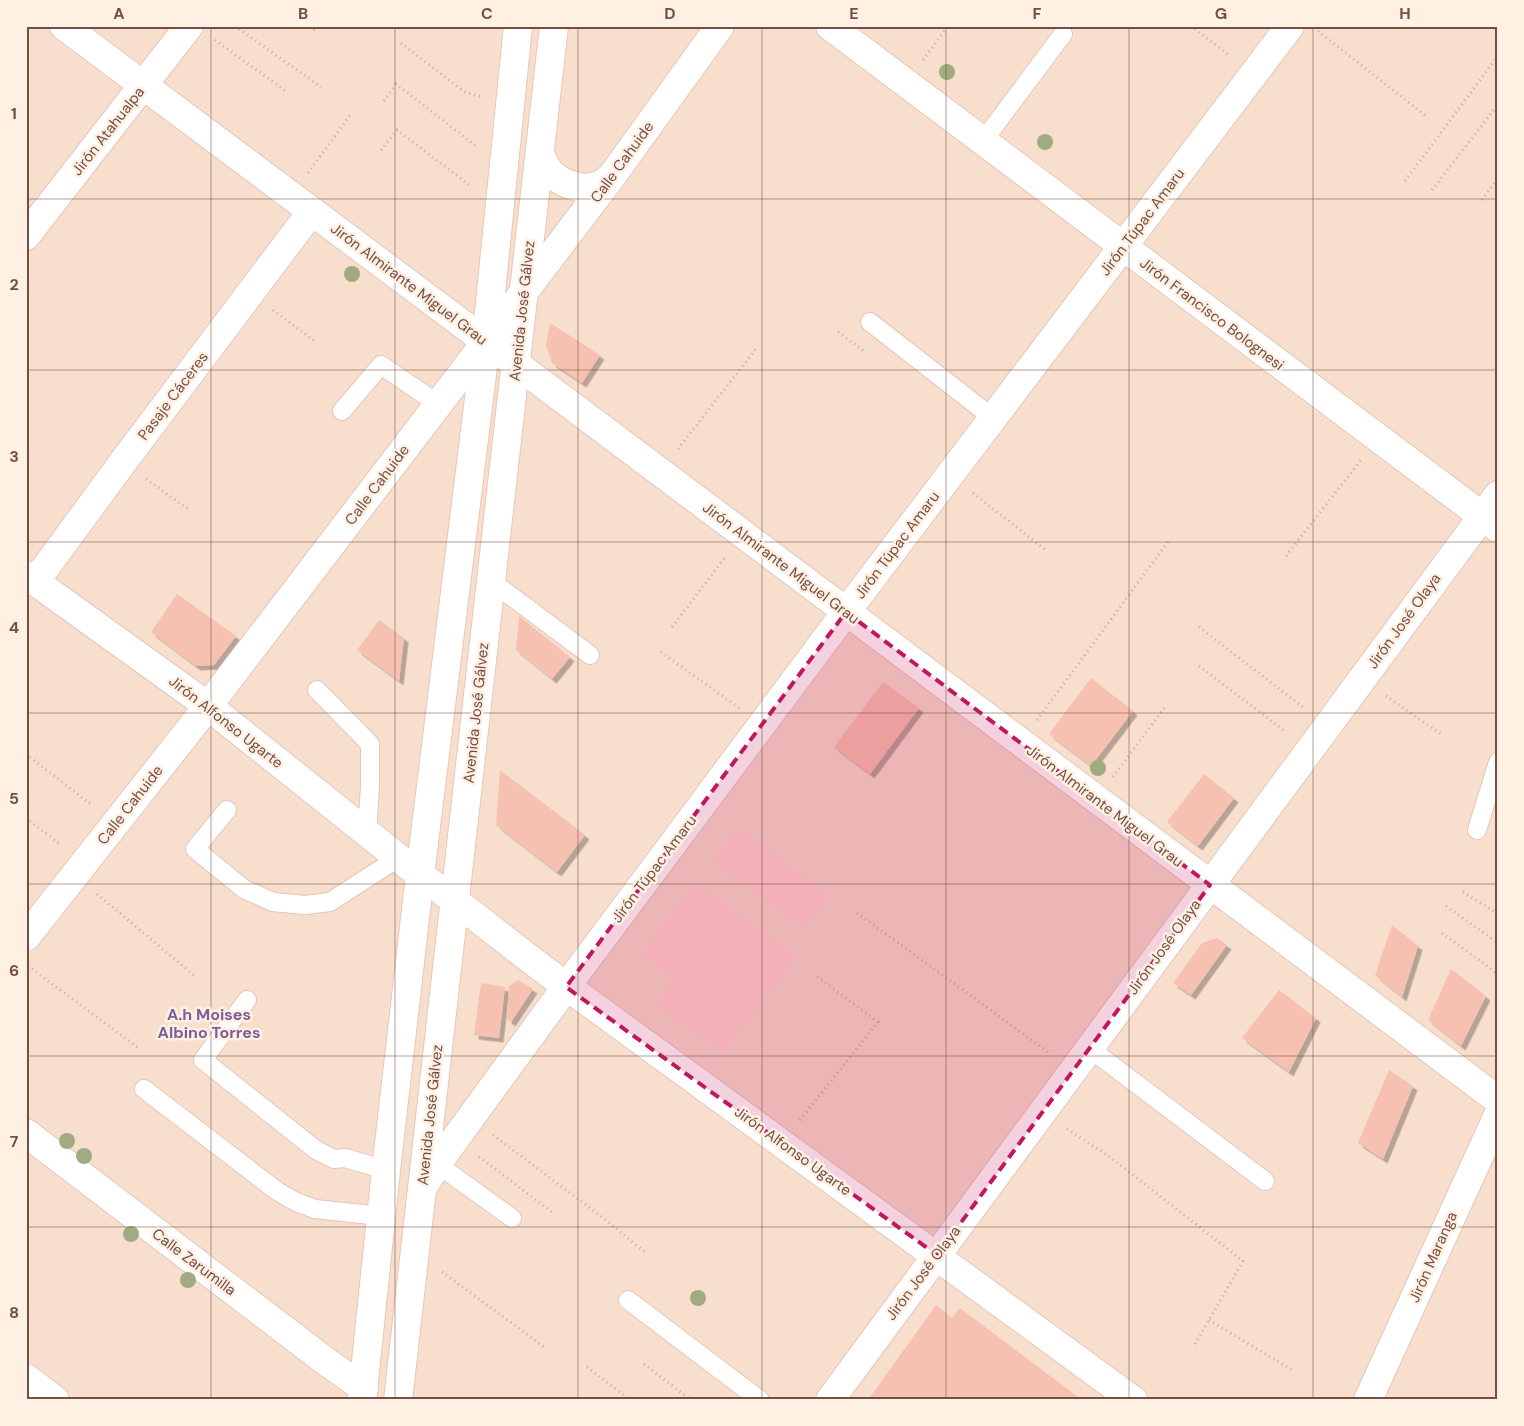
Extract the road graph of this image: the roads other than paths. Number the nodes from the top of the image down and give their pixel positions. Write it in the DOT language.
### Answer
graph roads {
  1 [pos="64,26"];
  2 [pos="518,26"];
  3 [pos="554,26"];
  4 [pos="720,26"];
  5 [pos="830,26"];
  6 [pos="1290,26"];
  7 [pos="192,30"];
  8 [pos="1063,34"];
  9 [pos="144,86"];
  10 [pos="983,141"];
  11 [pos="540,154"];
  12 [pos="612,176"];
  13 [pos="302,204"];
  14 [pos="26,236"];
  15 [pos="1123,247"];
  16 [pos="524,292"];
  17 [pos="870,322"];
  18 [pos="486,342"];
  19 [pos="516,364"];
  20 [pos="438,404"];
  21 [pos="342,411"];
  22 [pos="993,418"];
  23 [pos="1498,495"];
  24 [pos="1490,522"];
  25 [pos="31,579"];
  26 [pos="491,581"];
  27 [pos="846,612"];
  28 [pos="590,655"];
  29 [pos="317,690"];
  30 [pos="208,706"];
  31 [pos="1498,762"];
  32 [pos="227,810"];
  33 [pos="1477,830"];
  34 [pos="367,833"];
  35 [pos="398,858"];
  36 [pos="420,875"];
  37 [pos="1210,885"];
  38 [pos="455,900"];
  39 [pos="26,937"];
  40 [pos="566,987"];
  41 [pos="247,1000"];
  42 [pos="1090,1048"];
  43 [pos="144,1089"];
  44 [pos="1498,1100"];
  45 [pos="1498,1114"];
  46 [pos="26,1134"];
  47 [pos="438,1164"];
  48 [pos="386,1170"];
  49 [pos="1265,1181"];
  50 [pos="422,1189"];
  51 [pos="381,1216"];
  52 [pos="512,1218"];
  53 [pos="936,1255"];
  54 [pos="628,1300"];
  55 [pos="363,1394"];
  56 [pos="398,1400"];
  57 [pos="760,1400"];
  58 [pos="830,1400"];
  59 [pos="1133,1400"];
  60 [pos="1368,1400"];
  1 -- 9 [label="street, Jirón Almirante Miguel Grau"];
  2 -- 18 [label="street"];
  3 -- 11 [label="street, Avenida José Gálvez"];
  4 -- 12 [label="street, Calle Cahuide"];
  5 -- 10 [label="street, Jirón Francisco Bolognesi"];
  6 -- 15 [label="street, Jirón Túpac Amaru"];
  7 -- 9 [label="street, Jirón Atahualpa"];
  8 -- 10 [label="lane"];
  9 -- 13 [label="street, Jirón Almirante Miguel Grau"];
  9 -- 14 [label="street, Jirón Atahualpa"];
  10 -- 15 [label="street, Jirón Francisco Bolognesi"];
  11 -- 12 [label="street"];
  11 -- 16 [label="street, Avenida José Gálvez"];
  12 -- 16 [label="street, Calle Cahuide"];
  13 -- 18 [label="street, Jirón Almirante Miguel Grau"];
  13 -- 25 [label="street, Pasaje Cáceres"];
  15 -- 22 [label="street, Jirón Túpac Amaru"];
  15 -- 24 [label="street, Jirón Francisco Bolognesi"];
  16 -- 18 [label="street, Calle Cahuide"];
  16 -- 19 [label="street, Avenida José Gálvez"];
  17 -- 22 [label="lane"];
  18 -- 19 [label="street, Jirón Almirante Miguel Grau"];
  18 -- 20 [label="street, Calle Cahuide"];
  18 -- 36 [label="street"];
  19 -- 26 [label="street, Avenida José Gálvez"];
  19 -- 27 [label="street, Jirón Almirante Miguel Grau"];
  20 -- 21 [label="lane"];
  20 -- 30 [label="street, Calle Cahuide"];
  22 -- 27 [label="street, Jirón Túpac Amaru"];
  23 -- 24 [label="street, Jirón José Olaya"];
  24 -- 37 [label="street, Jirón José Olaya"];
  25 -- 30 [label="street, Jirón Alfonso Ugarte"];
  26 -- 28 [label="lane"];
  26 -- 38 [label="street, Avenida José Gálvez"];
  27 -- 37 [label="street, Jirón Almirante Miguel Grau"];
  27 -- 40 [label="street, Jirón Túpac Amaru"];
  29 -- 34 [label="lane"];
  30 -- 34 [label="street, Jirón Alfonso Ugarte"];
  30 -- 39 [label="street, Calle Cahuide"];
  31 -- 33 [label="lane"];
  32 -- 35 [label="lane"];
  34 -- 35 [label="street, Jirón Alfonso Ugarte"];
  35 -- 36 [label="street, Jirón Alfonso Ugarte"];
  36 -- 38 [label="street, Jirón Alfonso Ugarte"];
  36 -- 48 [label="street"];
  37 -- 42 [label="street, Jirón José Olaya"];
  37 -- 44 [label="street, Jirón Almirante Miguel Grau"];
  38 -- 40 [label="street, Jirón Alfonso Ugarte"];
  38 -- 50 [label="street, Avenida José Gálvez"];
  40 -- 47 [label="street, Jirón Túpac Amaru"];
  40 -- 53 [label="street, Jirón Alfonso Ugarte"];
  41 -- 48 [label="lane"];
  42 -- 49 [label="lane"];
  42 -- 53 [label="street, Jirón José Olaya"];
  43 -- 51 [label="lane"];
  45 -- 60 [label="street, Jirón Maranga"];
  46 -- 55 [label="street, Calle Zarumilla"];
  47 -- 50 [label="street, Jirón Túpac Amaru"];
  47 -- 52 [label="lane"];
  48 -- 51 [label="street"];
  50 -- 56 [label="street, Avenida José Gálvez"];
  51 -- 55 [label="street"];
  53 -- 58 [label="street, Jirón José Olaya"];
  53 -- 59 [label="street, Jirón Alfonso Ugarte"];
  54 -- 57 [label="lane"];
}
